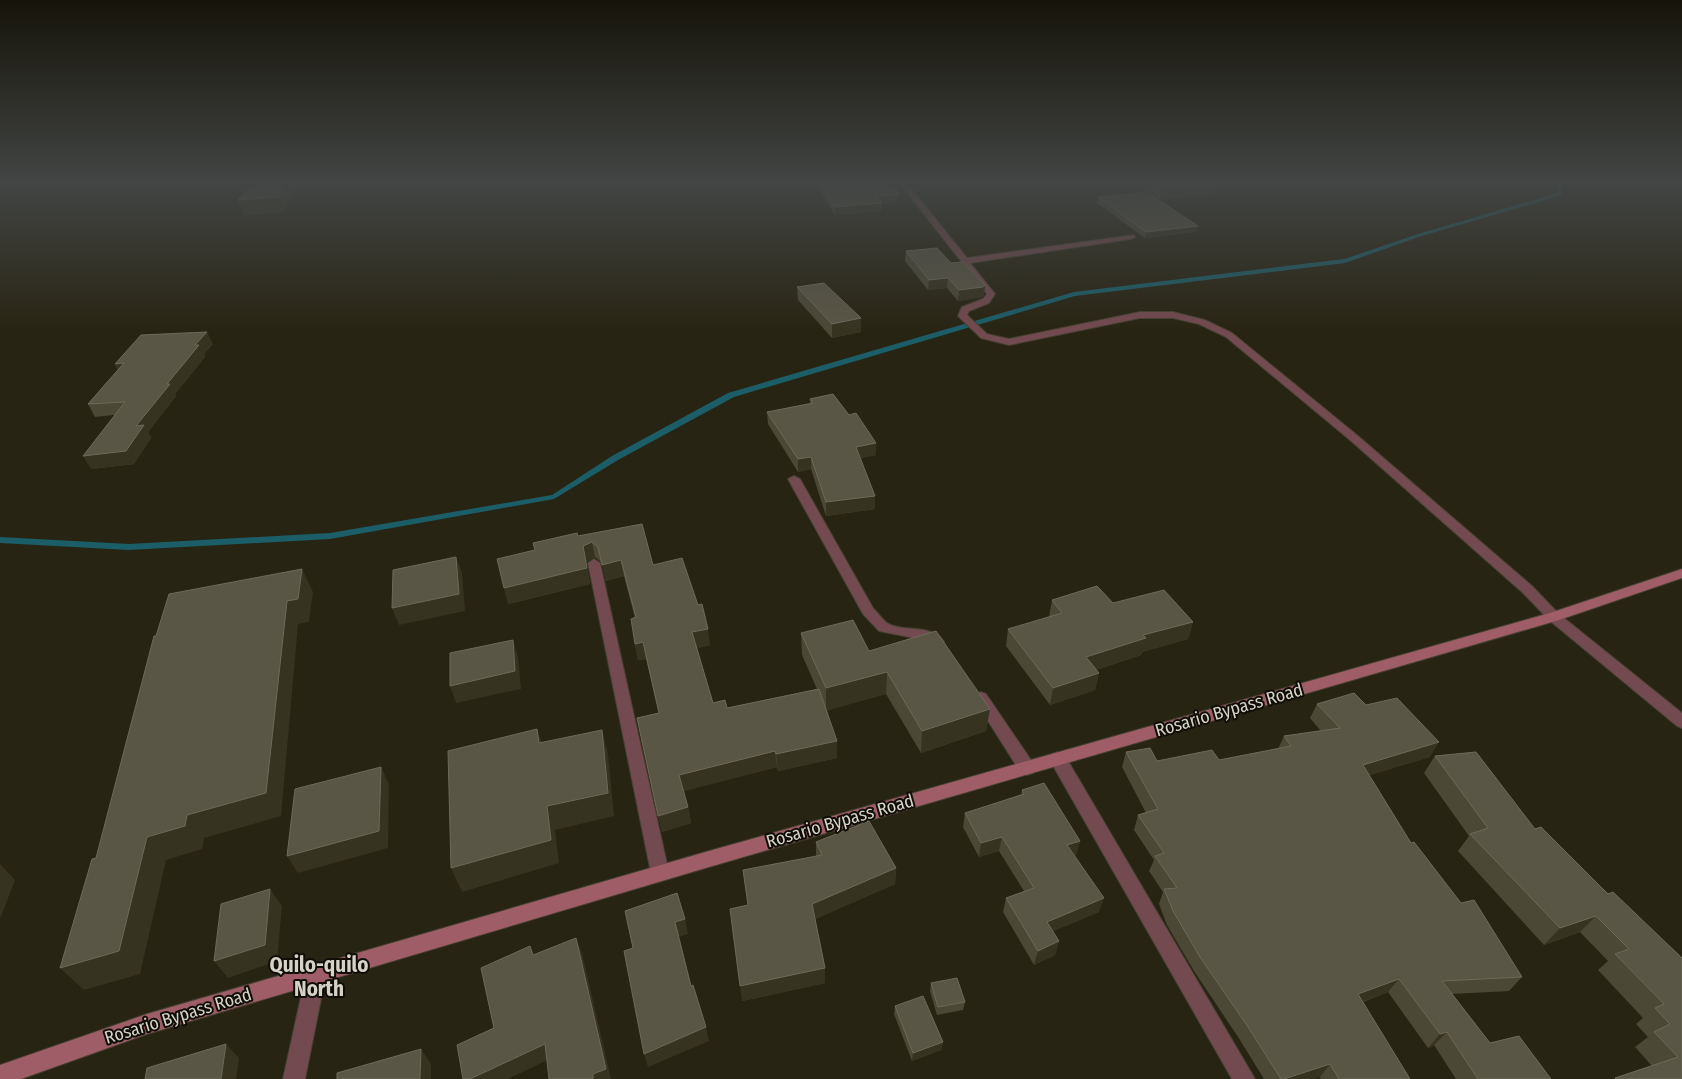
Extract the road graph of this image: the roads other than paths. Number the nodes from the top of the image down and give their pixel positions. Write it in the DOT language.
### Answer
graph roads {
  1 [pos="942,231"];
  2 [pos="1131,237"];
  3 [pos="964,261"];
  4 [pos="794,479"];
  5 [pos="594,563"];
  6 [pos="1682,574"];
  7 [pos="1554,617"];
  8 [pos="948,649"];
  9 [pos="974,688"];
  10 [pos="1682,722"];
  11 [pos="1058,758"];
  12 [pos="1026,768"];
  13 [pos="660,873"];
  14 [pos="316,974"];
  15 [pos="0,1076"];
  16 [pos="294,1079"];
  17 [pos="1244,1079"];
  1 -- 3 [label="street"];
  2 -- 3 [label="street"];
  3 -- 7 [label="street"];
  4 -- 8 [label="street"];
  5 -- 13 [label="street"];
  6 -- 7 [label="main road, Rosario Bypass Road"];
  7 -- 10 [label="street"];
  7 -- 11 [label="main road, Rosario Bypass Road"];
  9 -- 12 [label="street"];
  11 -- 12 [label="main road, Rosario Bypass Road"];
  11 -- 17 [label="street"];
  12 -- 13 [label="main road, Rosario Bypass Road"];
  13 -- 14 [label="main road, Rosario Bypass Road"];
  14 -- 15 [label="main road, Rosario Bypass Road"];
  14 -- 16 [label="street"];
}
